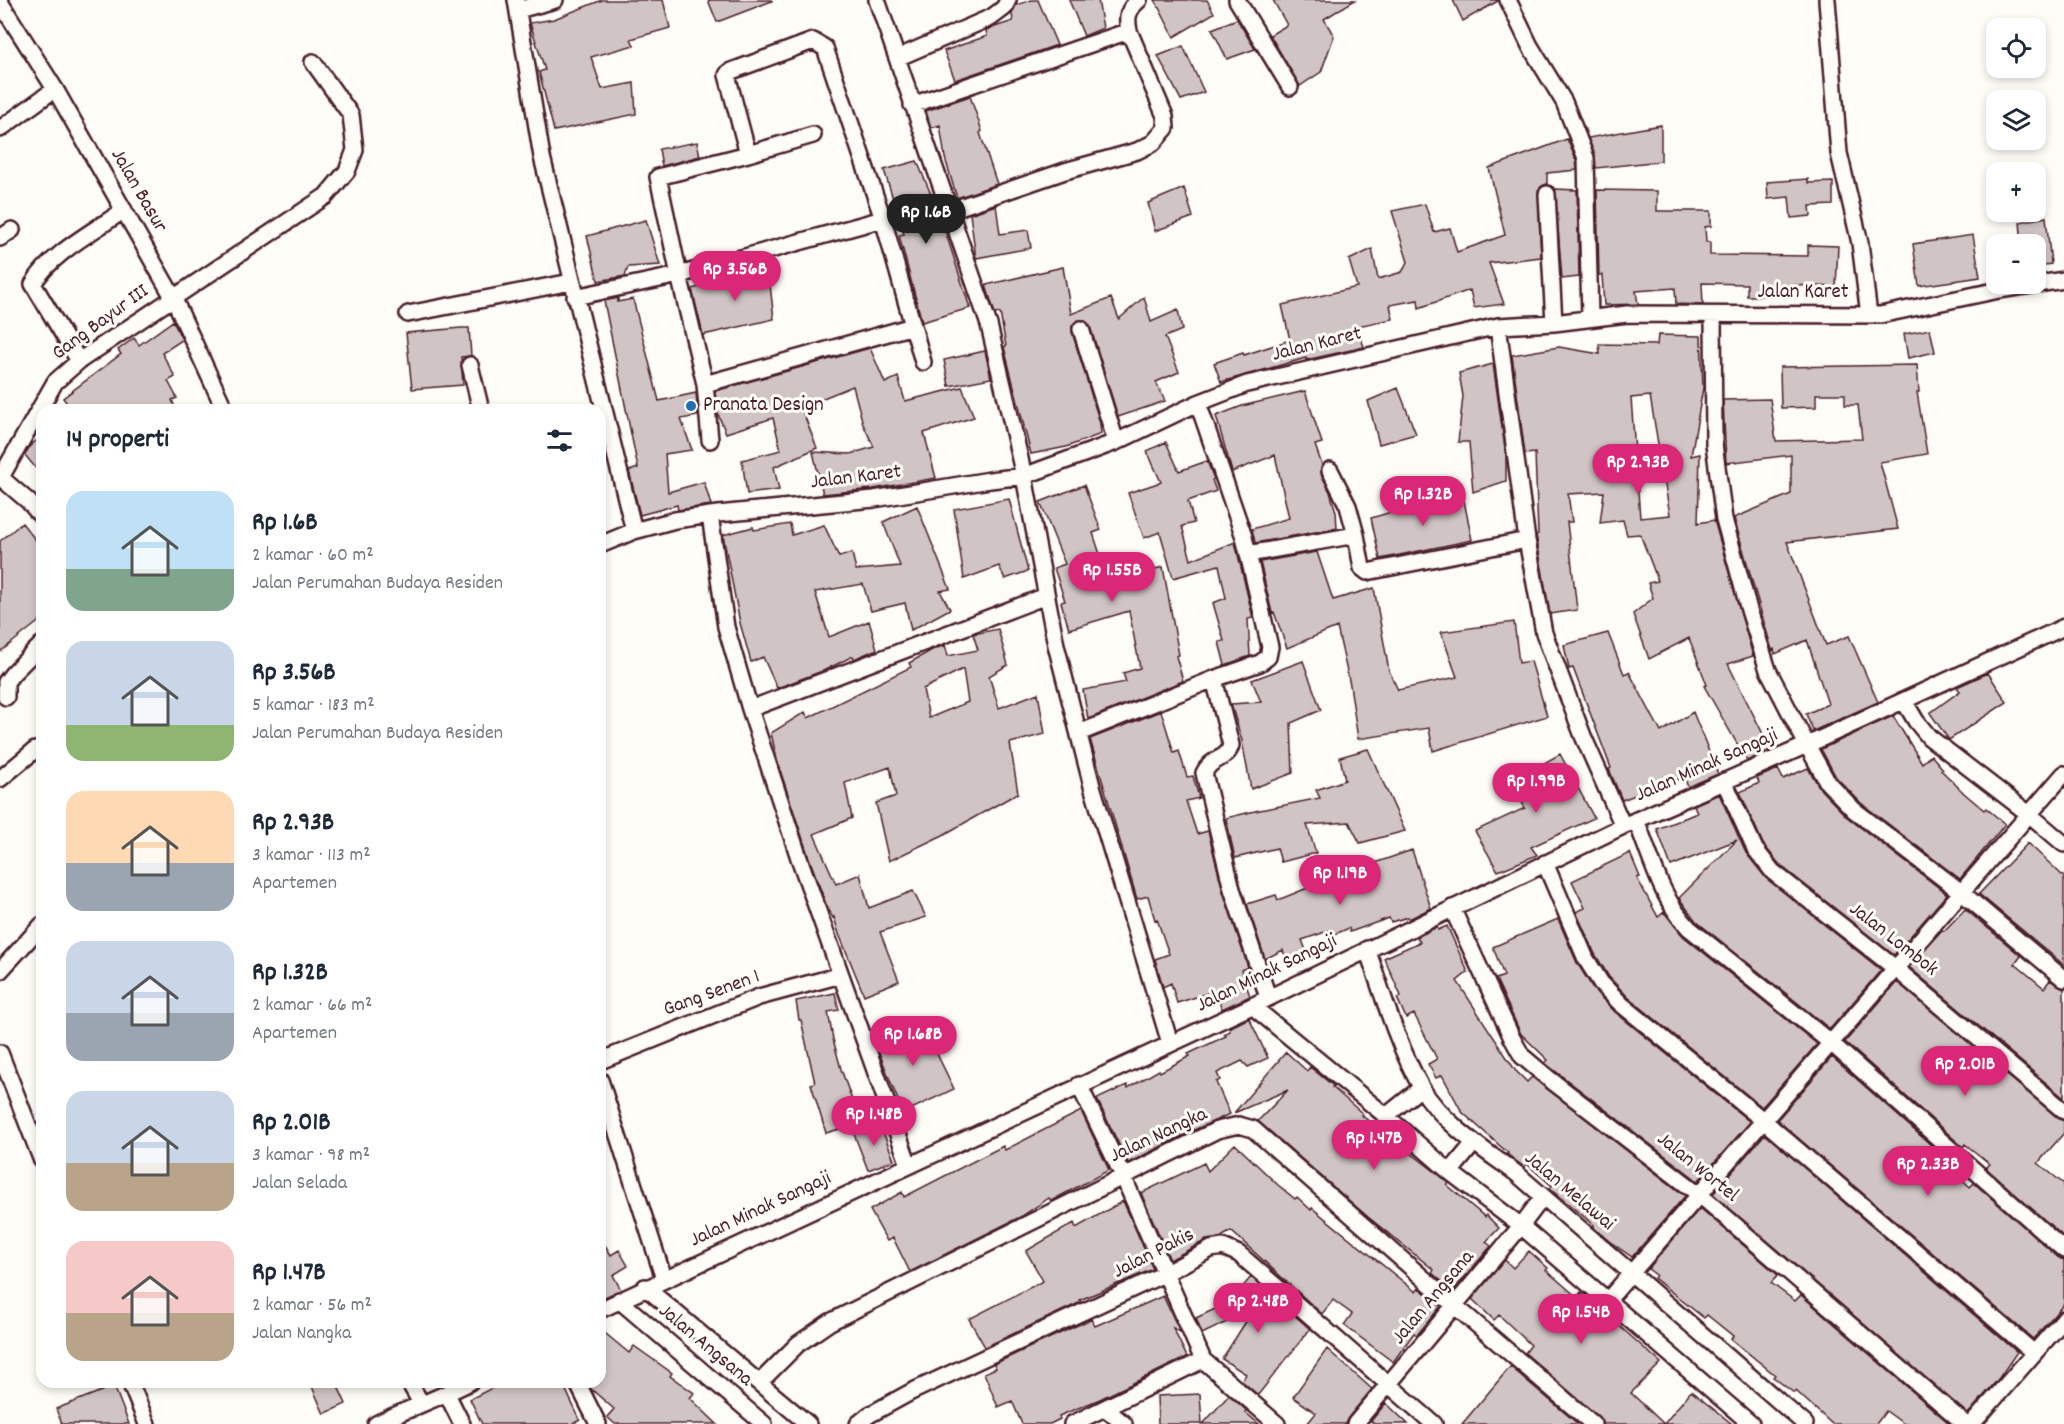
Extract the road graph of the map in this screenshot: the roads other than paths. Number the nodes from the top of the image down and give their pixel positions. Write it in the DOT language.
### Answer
graph roads {
  1 [pos="555,0"];
  2 [pos="877,0"];
  3 [pos="1008,0"];
  4 [pos="1139,0"];
  5 [pos="1237,0"];
  6 [pos="1508,0"];
  7 [pos="1827,0"];
  8 [pos="0,2"];
  9 [pos="517,5"];
  10 [pos="1129,31"];
  11 [pos="897,58"];
  12 [pos="313,62"];
  13 [pos="1290,87"];
  14 [pos="55,89"];
  15 [pos="912,105"];
  16 [pos="0,129"];
  17 [pos="813,135"];
  18 [pos="748,154"];
  19 [pos="1547,194"];
  20 [pos="124,210"];
  21 [pos="948,211"];
  22 [pos="883,219"];
  23 [pos="679,275"];
  24 [pos="2064,280"];
  25 [pos="573,290"];
  26 [pos="173,297"];
  27 [pos="408,314"];
  28 [pos="1713,315"];
  29 [pos="1869,315"];
  30 [pos="1590,318"];
  31 [pos="1554,323"];
  32 [pos="913,326"];
  33 [pos="1498,326"];
  34 [pos="1081,329"];
  35 [pos="79,362"];
  36 [pos="923,362"];
  37 [pos="470,365"];
  38 [pos="705,384"];
  39 [pos="1198,403"];
  40 [pos="42,404"];
  41 [pos="222,404"];
  42 [pos="480,404"];
  43 [pos="602,404"];
  44 [pos="36,415"];
  45 [pos="606,420"];
  46 [pos="710,440"];
  47 [pos="1116,442"];
  48 [pos="1330,470"];
  49 [pos="1024,476"];
  50 [pos="1,477"];
  51 [pos="36,511"];
  52 [pos="710,515"];
  53 [pos="634,531"];
  54 [pos="1356,535"];
  55 [pos="1527,540"];
  56 [pos="606,543"];
  57 [pos="1248,554"];
  58 [pos="1046,596"];
  59 [pos="2064,627"];
  60 [pos="36,650"];
  61 [pos="1214,679"];
  62 [pos="6,697"];
  63 [pos="1904,701"];
  64 [pos="750,709"];
  65 [pos="1079,733"];
  66 [pos="1807,745"];
  67 [pos="35,750"];
  68 [pos="2064,774"];
  69 [pos="0,779"];
  70 [pos="1724,781"];
  71 [pos="2029,814"];
  72 [pos="1629,823"];
  73 [pos="2064,844"];
  74 [pos="1545,863"];
  75 [pos="1961,892"];
  76 [pos="1452,908"];
  77 [pos="36,932"];
  78 [pos="1367,949"];
  79 [pos="1895,968"];
  80 [pos="0,971"];
  81 [pos="841,975"];
  82 [pos="2064,979"];
  83 [pos="1268,997"];
  84 [pos="1252,1006"];
  85 [pos="1170,1043"];
  86 [pos="1831,1043"];
  87 [pos="0,1053"];
  88 [pos="606,1059"];
  89 [pos="1079,1085"];
  90 [pos="1421,1088"];
  91 [pos="606,1099"];
  92 [pos="2064,1111"];
  93 [pos="1386,1116"];
  94 [pos="1764,1120"];
  95 [pos="1474,1143"];
  96 [pos="36,1146"];
  97 [pos="909,1165"];
  98 [pos="1450,1172"];
  99 [pos="1123,1176"];
  100 [pos="1700,1195"];
  101 [pos="1543,1197"];
  102 [pos="1521,1226"];
  103 [pos="2064,1250"];
  104 [pos="1164,1274"];
  105 [pos="1632,1274"];
  106 [pos="664,1279"];
  107 [pos="645,1287"];
  108 [pos="619,1300"];
  109 [pos="1608,1300"];
  110 [pos="1454,1305"];
  111 [pos="606,1307"];
  112 [pos="2064,1319"];
  113 [pos="2034,1353"];
  114 [pos="1203,1360"];
  115 [pos="759,1383"];
  116 [pos="1388,1386"];
  117 [pos="132,1388"];
  118 [pos="412,1388"];
  119 [pos="458,1388"];
  120 [pos="580,1388"];
  121 [pos="447,1394"];
  122 [pos="421,1403"];
  123 [pos="1106,1409"];
  124 [pos="147,1424"];
  125 [pos="376,1424"];
  126 [pos="462,1424"];
  127 [pos="598,1424"];
  128 [pos="764,1424"];
  129 [pos="808,1424"];
  130 [pos="858,1424"];
  131 [pos="1072,1424"];
  132 [pos="1124,1424"];
  133 [pos="1277,1424"];
  134 [pos="1355,1424"];
  135 [pos="1434,1424"];
  136 [pos="1593,1424"];
  137 [pos="1751,1424"];
  138 [pos="1805,1424"];
  139 [pos="1965,1424"];
  140 [pos="1972,1424"];
  1 -- 9 [label="street"];
  2 -- 11 [label="street"];
  3 -- 11 [label="street"];
  4 -- 10 [label="street"];
  5 -- 13 [label="street"];
  6 -- 30 [label="street"];
  7 -- 29 [label="street"];
  8 -- 14 [label="street, Jalan Basur"];
  9 -- 25 [label="street"];
  10 -- 15 [label="street"];
  10 -- 21 [label="street"];
  11 -- 15 [label="street"];
  12 -- 26 [label="street, Gang Bayur III"];
  14 -- 16 [label="street"];
  14 -- 20 [label="street, Jalan Basur"];
  15 -- 21 [label="street"];
  17 -- 18 [label="street"];
  18 -- 22 [label="street"];
  18 -- 23 [label="street"];
  19 -- 31 [label="street"];
  20 -- 26 [label="street, Jalan Basur"];
  20 -- 35 [label="street"];
  21 -- 49 [label="street"];
  22 -- 23 [label="street"];
  22 -- 32 [label="street"];
  23 -- 25 [label="street"];
  23 -- 38 [label="street"];
  24 -- 29 [label="street, Jalan Karet"];
  25 -- 27 [label="street"];
  25 -- 43 [label="street"];
  26 -- 35 [label="street, Gang Bayur III"];
  26 -- 41 [label="street, Jalan Basur"];
  28 -- 29 [label="street, Jalan Karet"];
  28 -- 30 [label="street, Jalan Karet"];
  28 -- 66 [label="street"];
  30 -- 31 [label="street, Jalan Karet"];
  31 -- 33 [label="street, Jalan Karet"];
  32 -- 36 [label="street"];
  32 -- 38 [label="street"];
  33 -- 39 [label="street, Jalan Karet"];
  33 -- 55 [label="street"];
  34 -- 47 [label="street"];
  35 -- 40 [label="street, Gang Bayur III"];
  37 -- 42 [label="street"];
  38 -- 46 [label="street"];
  39 -- 47 [label="street, Jalan Karet"];
  39 -- 57 [label="street"];
  44 -- 50 [label="street, Gang Bayur III"];
  45 -- 53 [label="street"];
  47 -- 49 [label="street, Jalan Karet"];
  48 -- 54 [label="street"];
  49 -- 52 [label="street, Jalan Karet"];
  49 -- 58 [label="street"];
  50 -- 51 [label="street"];
  52 -- 53 [label="street, Jalan Karet"];
  52 -- 64 [label="street"];
  53 -- 56 [label="street, Jalan Karet"];
  54 -- 55 [label="street"];
  54 -- 57 [label="street"];
  55 -- 72 [label="street"];
  57 -- 61 [label="street"];
  58 -- 64 [label="street"];
  58 -- 65 [label="street"];
  59 -- 63 [label="street, Jalan Minak Sangaji"];
  60 -- 62 [label="street"];
  61 -- 65 [label="street"];
  61 -- 83 [label="street"];
  63 -- 66 [label="street, Jalan Minak Sangaji"];
  63 -- 71 [label="street"];
  64 -- 81 [label="street"];
  65 -- 85 [label="street"];
  66 -- 70 [label="street, Jalan Minak Sangaji"];
  66 -- 75 [label="street"];
  67 -- 69 [label="street"];
  68 -- 71 [label="street"];
  70 -- 72 [label="street, Jalan Minak Sangaji"];
  70 -- 79 [label="street, Jalan Lombok"];
  71 -- 73 [label="street"];
  71 -- 75 [label="street"];
  72 -- 74 [label="street, Jalan Minak Sangaji"];
  72 -- 86 [label="street"];
  74 -- 76 [label="street, Jalan Minak Sangaji"];
  74 -- 94 [label="street"];
  75 -- 79 [label="street"];
  75 -- 82 [label="street"];
  76 -- 78 [label="street, Jalan Minak Sangaji"];
  76 -- 100 [label="street, Jalan Wortel"];
  77 -- 80 [label="street"];
  78 -- 83 [label="street, Jalan Minak Sangaji"];
  78 -- 90 [label="street, Jalan Melawai"];
  79 -- 86 [label="street"];
  79 -- 92 [label="street, Jalan Lombok"];
  81 -- 88 [label="street, Gang Senen 1"];
  81 -- 97 [label="street"];
  83 -- 84 [label="street, Jalan Minak Sangaji"];
  84 -- 85 [label="street, Jalan Minak Sangaji"];
  84 -- 93 [label="street"];
  85 -- 89 [label="street, Jalan Minak Sangaji"];
  86 -- 94 [label="street"];
  86 -- 103 [label="street"];
  87 -- 96 [label="street"];
  89 -- 97 [label="street, Jalan Minak Sangaji"];
  89 -- 99 [label="street"];
  90 -- 93 [label="street"];
  90 -- 95 [label="street, Jalan Melawai"];
  91 -- 106 [label="street"];
  93 -- 98 [label="street"];
  94 -- 100 [label="street"];
  94 -- 113 [label="street"];
  95 -- 98 [label="street"];
  95 -- 101 [label="street, Jalan Melawai"];
  97 -- 106 [label="street, Jalan Minak Sangaji"];
  98 -- 102 [label="street"];
  99 -- 104 [label="street"];
  99 -- 110 [label="street, Jalan Nangka"];
  99 -- 115 [label="street, Jalan Nangka"];
  100 -- 105 [label="street"];
  100 -- 139 [label="street, Jalan Wortel"];
  101 -- 102 [label="street, Jalan Angsana"];
  101 -- 105 [label="street, Jalan Melawai"];
  102 -- 109 [label="street"];
  102 -- 110 [label="street, Jalan Angsana"];
  104 -- 114 [label="street"];
  104 -- 116 [label="street, Jalan Pakis"];
  104 -- 130 [label="street, Jalan Pakis"];
  105 -- 109 [label="street"];
  105 -- 138 [label="street, Jalan Melawai"];
  106 -- 107 [label="street, Jalan Minak Sangaji"];
  107 -- 108 [label="street, Jalan Minak Sangaji"];
  107 -- 115 [label="street"];
  108 -- 111 [label="street, Jalan Minak Sangaji"];
  108 -- 128 [label="street, Jalan Angsana"];
  109 -- 137 [label="street"];
  110 -- 116 [label="street, Jalan Angsana"];
  110 -- 136 [label="street, Jalan Nangka"];
  112 -- 113 [label="street"];
  113 -- 140 [label="street"];
  114 -- 123 [label="street"];
  114 -- 133 [label="street"];
  115 -- 129 [label="street"];
  116 -- 134 [label="street, Jalan Angsana"];
  116 -- 135 [label="street, Jalan Pakis"];
  117 -- 124 [label="street"];
  118 -- 122 [label="street"];
  119 -- 121 [label="street"];
  120 -- 127 [label="street"];
  121 -- 122 [label="street"];
  121 -- 126 [label="street"];
  122 -- 125 [label="street"];
  123 -- 131 [label="street"];
  123 -- 132 [label="street"];
}
